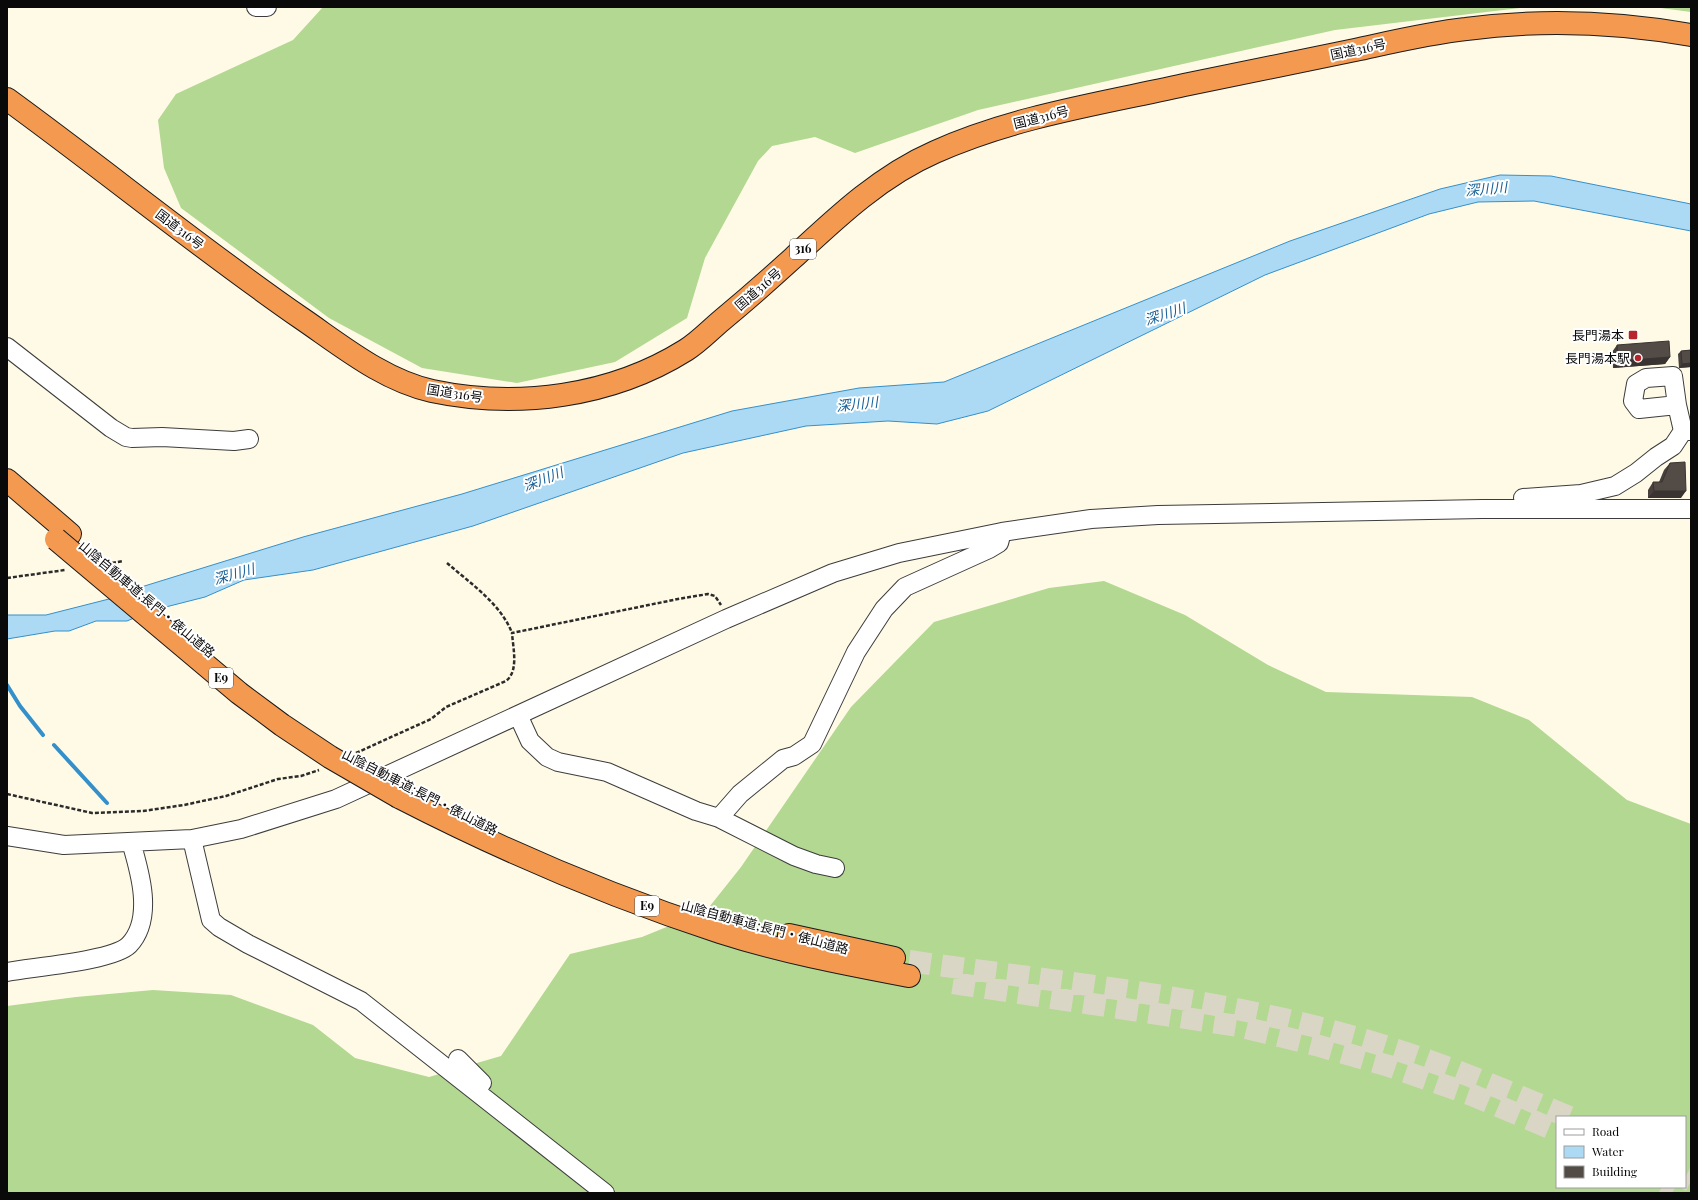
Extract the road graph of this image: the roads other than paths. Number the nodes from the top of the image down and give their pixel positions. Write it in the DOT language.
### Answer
graph roads {
  1 [pos="256,7"];
  2 [pos="267,7"];
  3 [pos="1691,35"];
  4 [pos="7,99"];
  5 [pos="7,347"];
  6 [pos="1677,405"];
  7 [pos="1687,431"];
  8 [pos="250,439"];
  9 [pos="7,480"];
  10 [pos="7,497"];
  11 [pos="1482,509"];
  12 [pos="1691,509"];
  13 [pos="1002,532"];
  14 [pos="63,536"];
  15 [pos="518,715"];
  16 [pos="719,818"];
  17 [pos="7,836"];
  18 [pos="192,839"];
  19 [pos="131,842"];
  20 [pos="835,868"];
  21 [pos="909,969"];
  22 [pos="7,972"];
  23 [pos="458,1059"];
  24 [pos="498,1108"];
  25 [pos="605,1193"];
  1 -- 2 [label="street"];
  3 -- 4 [label="highway, 国道316号 / 316"];
  5 -- 8 [label="street"];
  6 -- 7 [label="street"];
  7 -- 11 [label="street"];
  9 -- 14 [label="highway, 山陰自動車道;長門・俵山道路 / E9"];
  10 -- 14 [label="highway, 山陰自動車道;長門・俵山道路 / E9"];
  11 -- 12 [label="street"];
  11 -- 13 [label="street"];
  13 -- 15 [label="street"];
  13 -- 16 [label="street"];
  14 -- 21 [label="highway, 山陰自動車道;長門・俵山道路 / E9, bridge"];
  15 -- 16 [label="street"];
  15 -- 18 [label="street"];
  16 -- 20 [label="street"];
  17 -- 19 [label="street"];
  18 -- 19 [label="street"];
  18 -- 24 [label="street"];
  19 -- 22 [label="street"];
  23 -- 24 [label="street"];
  24 -- 25 [label="street"];
}
